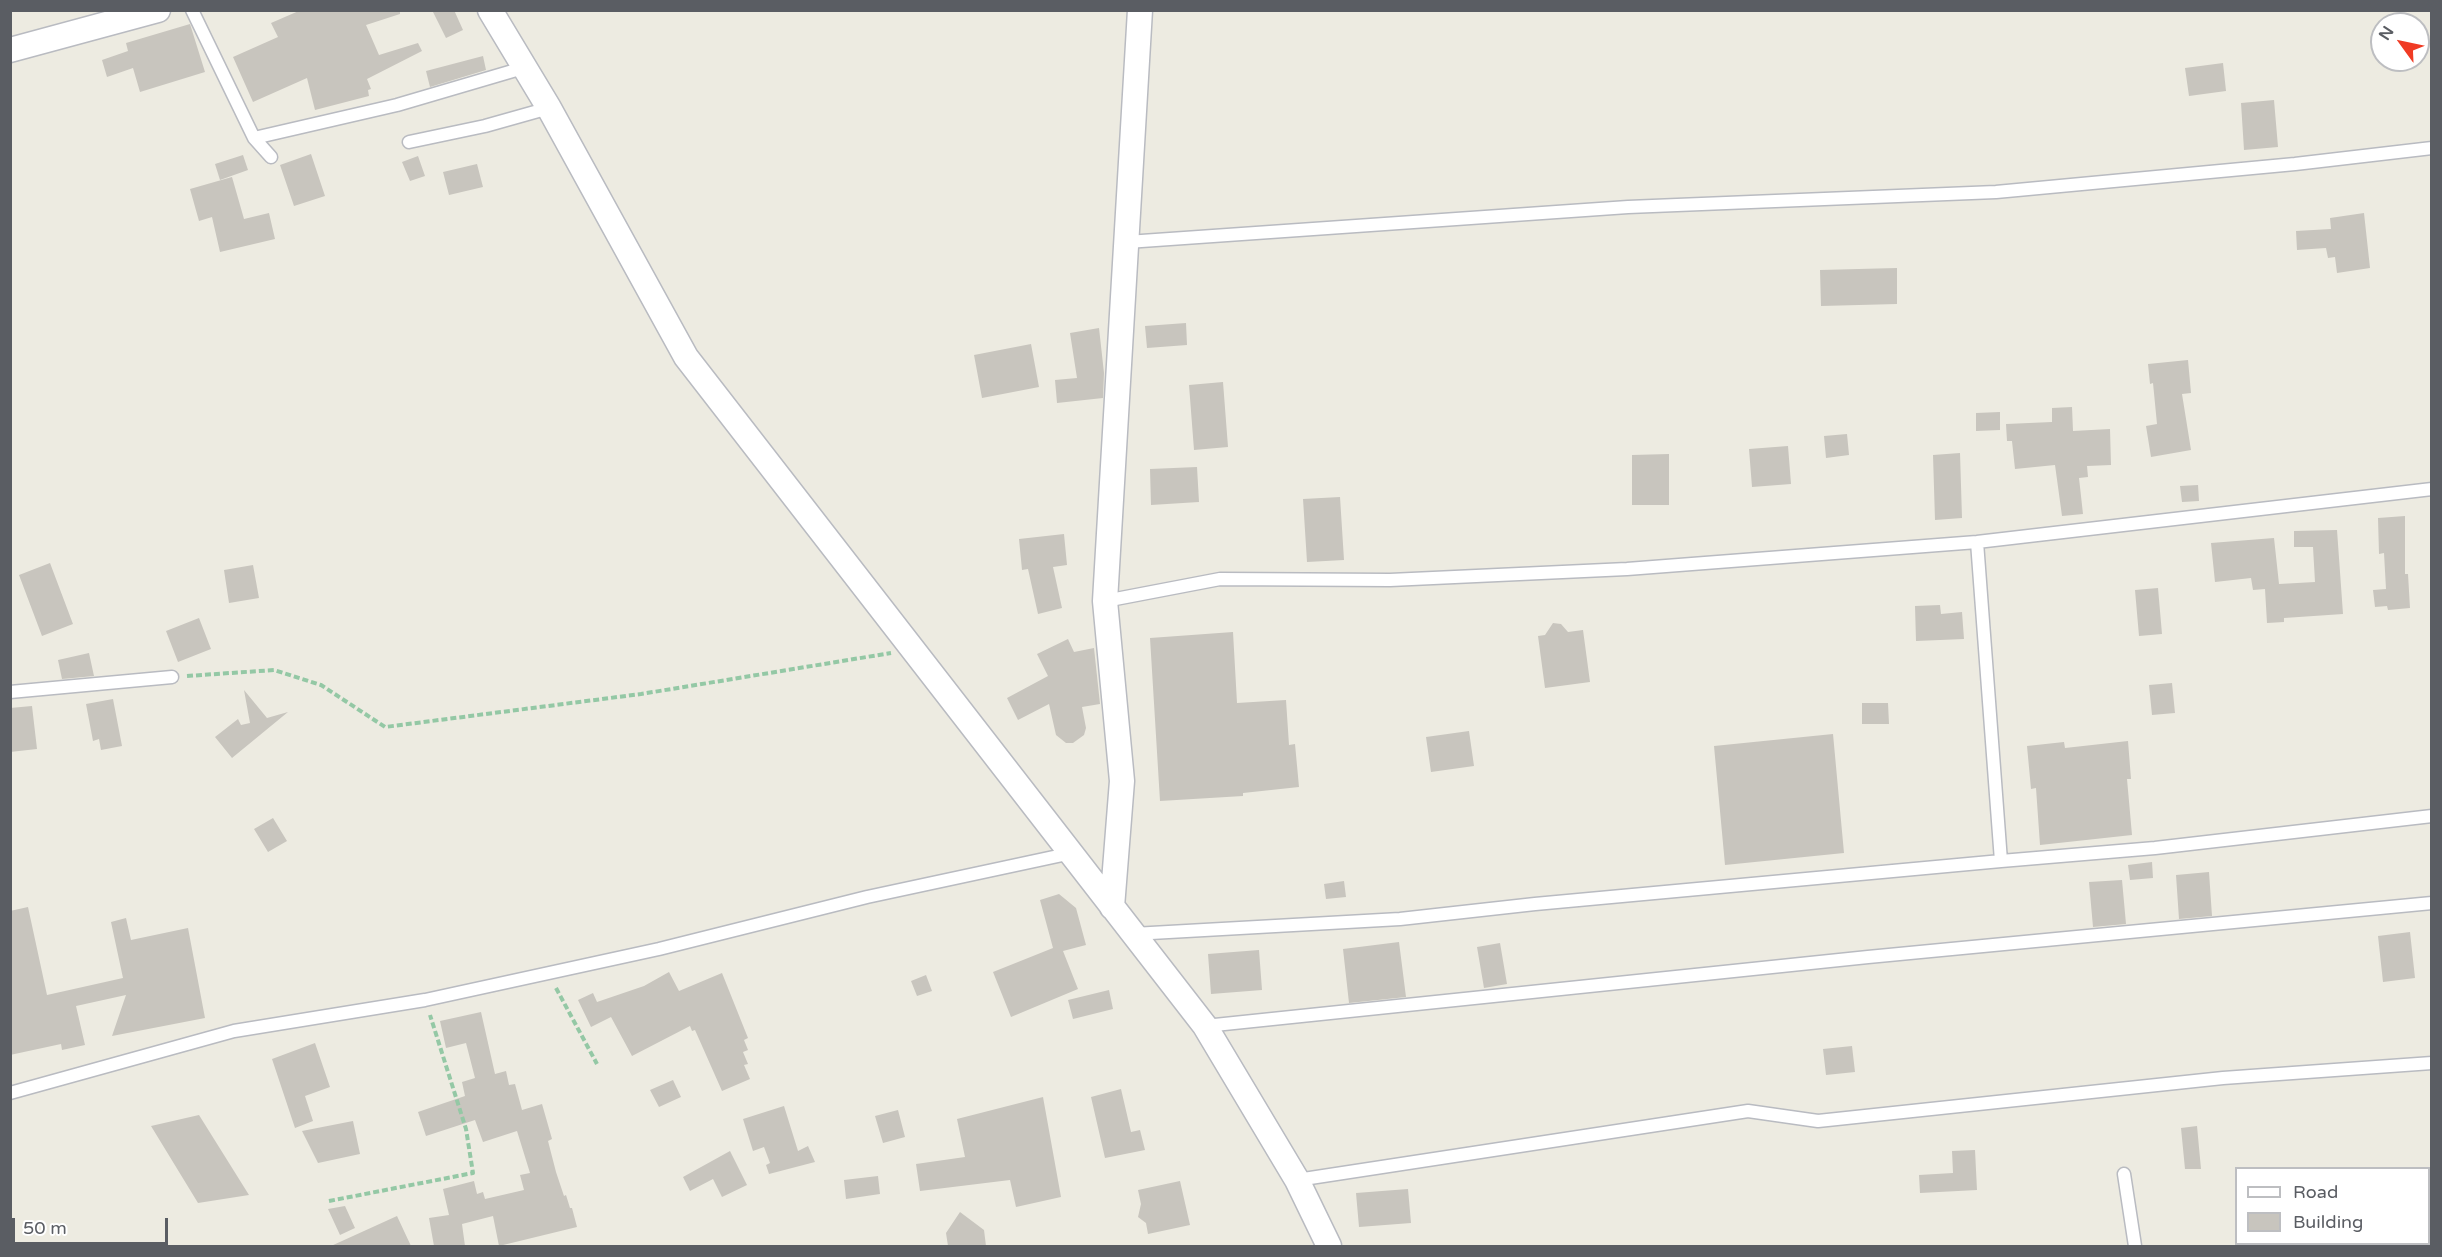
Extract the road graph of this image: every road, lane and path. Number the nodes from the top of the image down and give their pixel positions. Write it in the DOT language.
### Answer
graph roads {
  1 [pos="158,10"];
  2 [pos="192,10"];
  3 [pos="490,10"];
  4 [pos="1140,10"];
  5 [pos="79,20"];
  6 [pos="10,50"];
  7 [pos="523,68"];
  8 [pos="549,108"];
  9 [pos="254,138"];
  10 [pos="409,142"];
  11 [pos="2432,148"];
  12 [pos="271,157"];
  13 [pos="1127,242"];
  14 [pos="2432,489"];
  15 [pos="1977,542"];
  16 [pos="1105,601"];
  17 [pos="912,650"];
  18 [pos="172,677"];
  19 [pos="10,692"];
  20 [pos="2432,816"];
  21 [pos="1072,853"];
  22 [pos="2001,861"];
  23 [pos="2432,903"];
  24 [pos="1112,907"];
  25 [pos="1131,934"];
  26 [pos="549,974"];
  27 [pos="425,1000"];
  28 [pos="1205,1026"];
  29 [pos="2432,1063"];
  30 [pos="597,1064"];
  31 [pos="10,1093"];
  32 [pos="2124,1174"];
  33 [pos="1297,1180"];
  34 [pos="329,1201"];
  35 [pos="1329,1246"];
  36 [pos="2135,1246"];
  1 -- 5 [label="street"];
  2 -- 9 [label="lane"];
  3 -- 7 [label="street"];
  4 -- 13 [label="street"];
  5 -- 6 [label="street"];
  7 -- 8 [label="street"];
  7 -- 9 [label="lane"];
  8 -- 10 [label="lane"];
  8 -- 17 [label="street"];
  9 -- 12 [label="lane"];
  11 -- 13 [label="lane"];
  13 -- 16 [label="street"];
  14 -- 15 [label="lane"];
  15 -- 16 [label="lane"];
  15 -- 22 [label="lane"];
  16 -- 24 [label="street"];
  17 -- 18 [label="path"];
  17 -- 21 [label="street"];
  18 -- 19 [label="lane"];
  20 -- 22 [label="lane"];
  21 -- 24 [label="street"];
  21 -- 26 [label="lane"];
  22 -- 25 [label="lane"];
  23 -- 28 [label="lane"];
  24 -- 25 [label="street"];
  25 -- 28 [label="street"];
  26 -- 27 [label="lane"];
  26 -- 30 [label="path"];
  27 -- 31 [label="lane"];
  27 -- 34 [label="path"];
  28 -- 33 [label="street"];
  29 -- 33 [label="lane"];
  32 -- 36 [label="lane"];
  33 -- 35 [label="street"];
}
